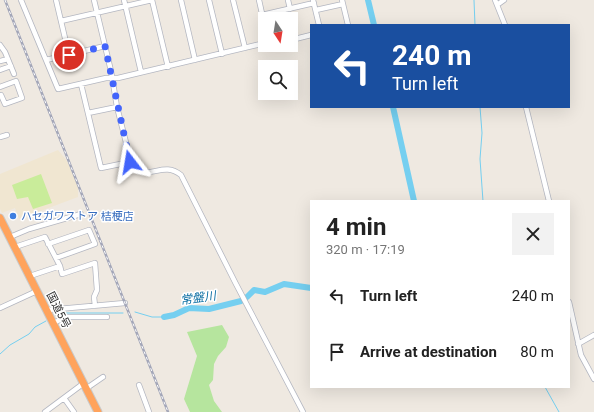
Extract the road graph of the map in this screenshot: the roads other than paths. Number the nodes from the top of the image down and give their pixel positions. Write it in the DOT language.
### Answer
graph roads {
  1 [pos="21,0"];
  2 [pos="56,0"];
  3 [pos="94,0"];
  4 [pos="124,0"];
  5 [pos="152,0"];
  6 [pos="181,0"];
  7 [pos="209,0"];
  8 [pos="233,0"];
  9 [pos="259,0"];
  10 [pos="288,0"];
  11 [pos="504,0"];
  12 [pos="314,2"];
  13 [pos="343,2"];
  14 [pos="496,2"];
  15 [pos="125,6"];
  16 [pos="290,9"];
  17 [pos="316,10"];
  18 [pos="261,12"];
  19 [pos="276,12"];
  20 [pos="97,13"];
  21 [pos="61,21"];
  22 [pos="319,24"];
  23 [pos="348,24"];
  24 [pos="505,24"];
  25 [pos="310,36"];
  26 [pos="298,39"];
  27 [pos="0,45"];
  28 [pos="258,45"];
  29 [pos="105,46"];
  30 [pos="245,48"];
  31 [pos="222,54"];
  32 [pos="69,55"];
  33 [pos="8,59"];
  34 [pos="46,60"];
  35 [pos="195,60"];
  36 [pos="0,62"];
  37 [pos="11,66"];
  38 [pos="168,67"];
  39 [pos="0,70"];
  40 [pos="141,72"];
  41 [pos="14,74"];
  42 [pos="112,78"];
  43 [pos="81,84"];
  44 [pos="0,87"];
  45 [pos="0,96"];
  46 [pos="117,107"];
  47 [pos="526,108"];
  48 [pos="88,114"];
  49 [pos="7,135"];
  50 [pos="0,137"];
  51 [pos="130,162"];
  52 [pos="549,200"];
  53 [pos="81,214"];
  54 [pos="1,221"];
  55 [pos="10,237"];
  56 [pos="48,244"];
  57 [pos="15,247"];
  58 [pos="56,258"];
  59 [pos="60,266"];
  60 [pos="30,276"];
  61 [pos="37,291"];
  62 [pos="124,303"];
  63 [pos="95,306"];
  64 [pos="570,307"];
  65 [pos="0,308"];
  66 [pos="47,310"];
  67 [pos="107,317"];
  68 [pos="53,323"];
  69 [pos="594,335"];
  70 [pos="578,344"];
  71 [pos="103,377"];
  72 [pos="594,379"];
  73 [pos="139,385"];
  74 [pos="85,386"];
  75 [pos="64,398"];
  76 [pos="45,412"];
  77 [pos="74,412"];
  78 [pos="98,412"];
  79 [pos="149,412"];
  80 [pos="303,412"];
  1 -- 34 [label="street"];
  2 -- 21 [label="street"];
  3 -- 20 [label="street"];
  4 -- 15 [label="street"];
  5 -- 15 [label="street"];
  5 -- 38 [label="street"];
  6 -- 35 [label="street"];
  7 -- 31 [label="street"];
  8 -- 30 [label="street"];
  9 -- 18 [label="street"];
  10 -- 16 [label="street"];
  11 -- 14 [label="street"];
  12 -- 16 [label="street"];
  12 -- 17 [label="street"];
  13 -- 17 [label="street"];
  13 -- 23 [label="street"];
  14 -- 24 [label="street"];
  15 -- 20 [label="street"];
  15 -- 40 [label="street"];
  16 -- 19 [label="street"];
  17 -- 22 [label="street"];
  20 -- 21 [label="street"];
  20 -- 29 [label="street"];
  21 -- 32 [label="street"];
  25 -- 26 [label="street"];
  27 -- 33 [label="street"];
  28 -- 30 [label="street"];
  29 -- 32 [label="street"];
  29 -- 42 [label="street"];
  30 -- 31 [label="street"];
  31 -- 35 [label="street"];
  32 -- 34 [label="street"];
  33 -- 36 [label="street"];
  33 -- 37 [label="street"];
  34 -- 43 [label="street"];
  35 -- 38 [label="street"];
  37 -- 39 [label="street"];
  37 -- 41 [label="street"];
  38 -- 40 [label="street"];
  40 -- 42 [label="street"];
  42 -- 43 [label="street"];
  42 -- 46 [label="street"];
  43 -- 48 [label="street"];
  44 -- 45 [label="street"];
  46 -- 48 [label="street"];
  46 -- 51 [label="street"];
  47 -- 52 [label="street"];
  48 -- 51 [label="street"];
  49 -- 50 [label="street"];
  51 -- 80 [label="street"];
  53 -- 55 [label="street"];
  54 -- 55 [label="highway, 国道5号"];
  55 -- 57 [label="highway, 国道5号"];
  56 -- 57 [label="street"];
  56 -- 58 [label="street"];
  56 -- 58 [label="street"];
  57 -- 60 [label="highway, 国道5号"];
  58 -- 59 [label="street"];
  59 -- 60 [label="street"];
  59 -- 63 [label="street"];
  60 -- 61 [label="highway, 国道5号"];
  61 -- 65 [label="street"];
  61 -- 66 [label="highway, 国道5号"];
  62 -- 63 [label="street"];
  63 -- 66 [label="street"];
  64 -- 70 [label="street"];
  66 -- 68 [label="highway, 国道5号"];
  67 -- 68 [label="street"];
  68 -- 74 [label="highway, 国道5号"];
  69 -- 70 [label="street"];
  70 -- 72 [label="street"];
  71 -- 74 [label="street"];
  73 -- 79 [label="street"];
  74 -- 75 [label="street"];
  74 -- 78 [label="highway, 国道5号"];
  75 -- 76 [label="street"];
  75 -- 77 [label="street"];
}
